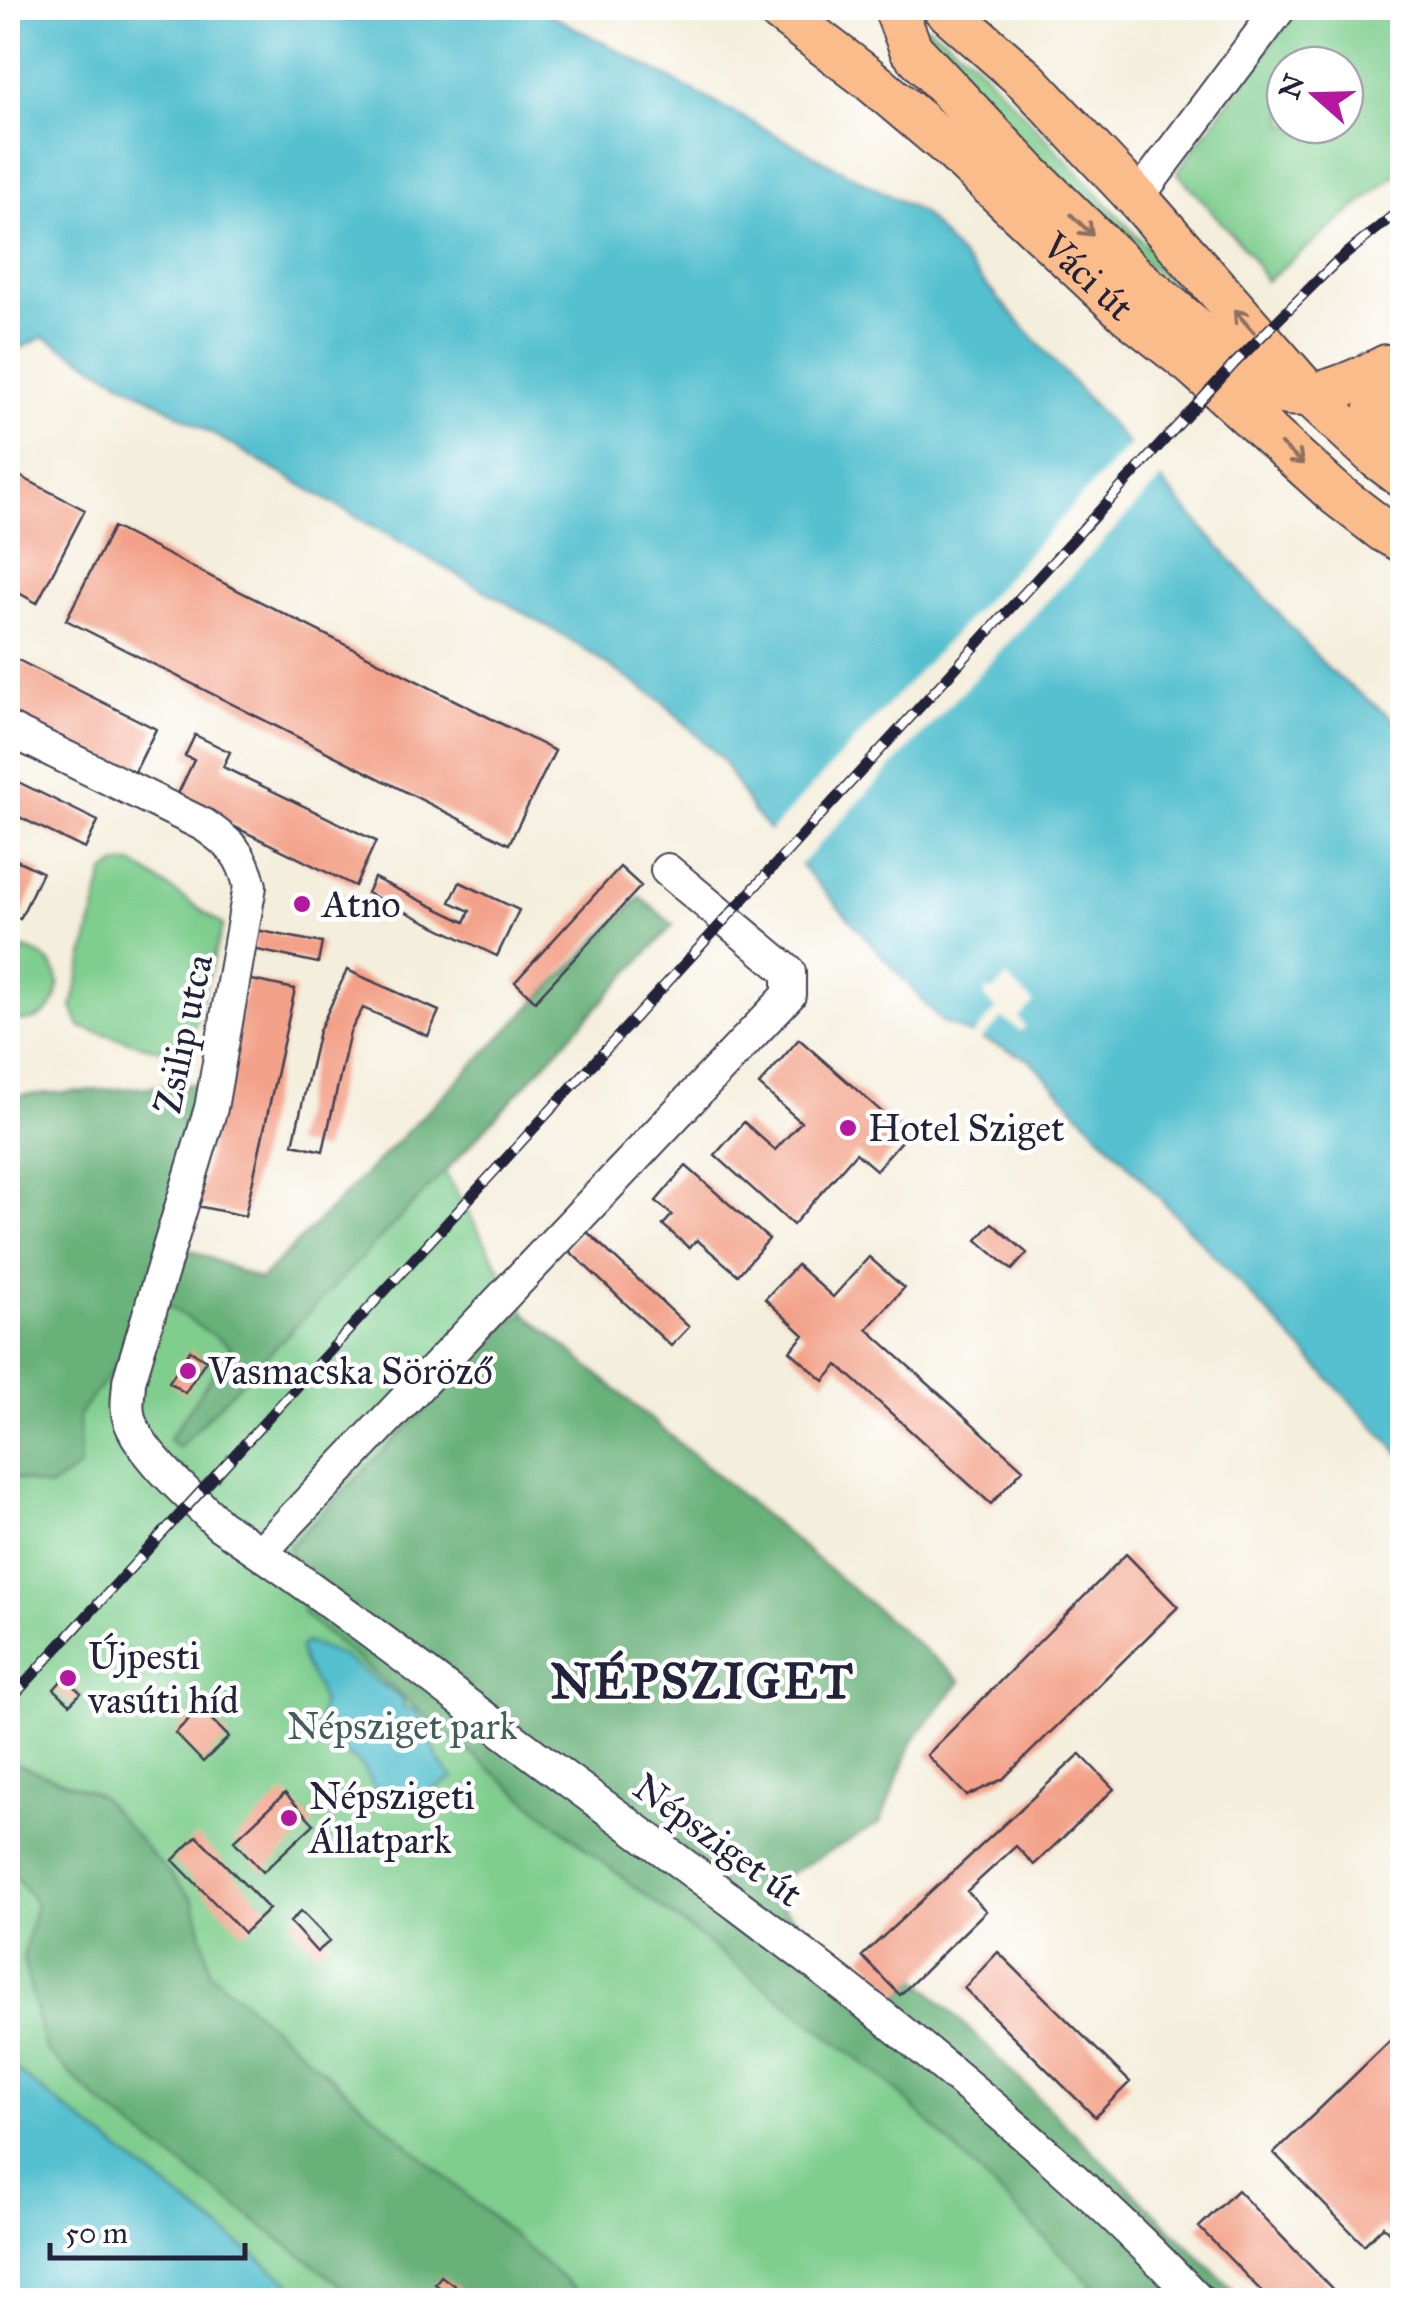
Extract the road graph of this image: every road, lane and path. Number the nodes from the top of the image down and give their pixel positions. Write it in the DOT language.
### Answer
graph roads {
  1 [pos="776,8"];
  2 [pos="896,8"];
  3 [pos="944,8"];
  4 [pos="987,8"];
  5 [pos="1280,8"];
  6 [pos="868,78"];
  7 [pos="1028,82"];
  8 [pos="1028,173"];
  9 [pos="1136,198"];
  10 [pos="1135,278"];
  11 [pos="1396,361"];
  12 [pos="1194,365"];
  13 [pos="1309,394"];
  14 [pos="1390,467"];
  15 [pos="1402,541"];
  16 [pos="8,729"];
  17 [pos="668,870"];
  18 [pos="167,1474"];
  19 [pos="261,1552"];
  20 [pos="1198,2300"];
  1 -- 6 [label="main road, Váci út"];
  2 -- 8 [label="main road"];
  3 -- 7 [label="main road"];
  4 -- 7 [label="main road"];
  5 -- 9 [label="street"];
  6 -- 8 [label="main road"];
  6 -- 12 [label="main road, Váci út"];
  7 -- 9 [label="main road"];
  8 -- 10 [label="main road, one-way"];
  13 -- 9 [label="main road, one-way"];
  10 -- 12 [label="main road"];
  10 -- 13 [label="main road"];
  11 -- 13 [label="main road"];
  11 -- 14 [label="main road"];
  12 -- 15 [label="main road, Váci út, one-way"];
  13 -- 14 [label="main road"];
  16 -- 18 [label="street, Zsilip utca"];
  17 -- 19 [label="street"];
  18 -- 19 [label="street, Népsziget út"];
  19 -- 20 [label="street, Népsziget út"];
}
